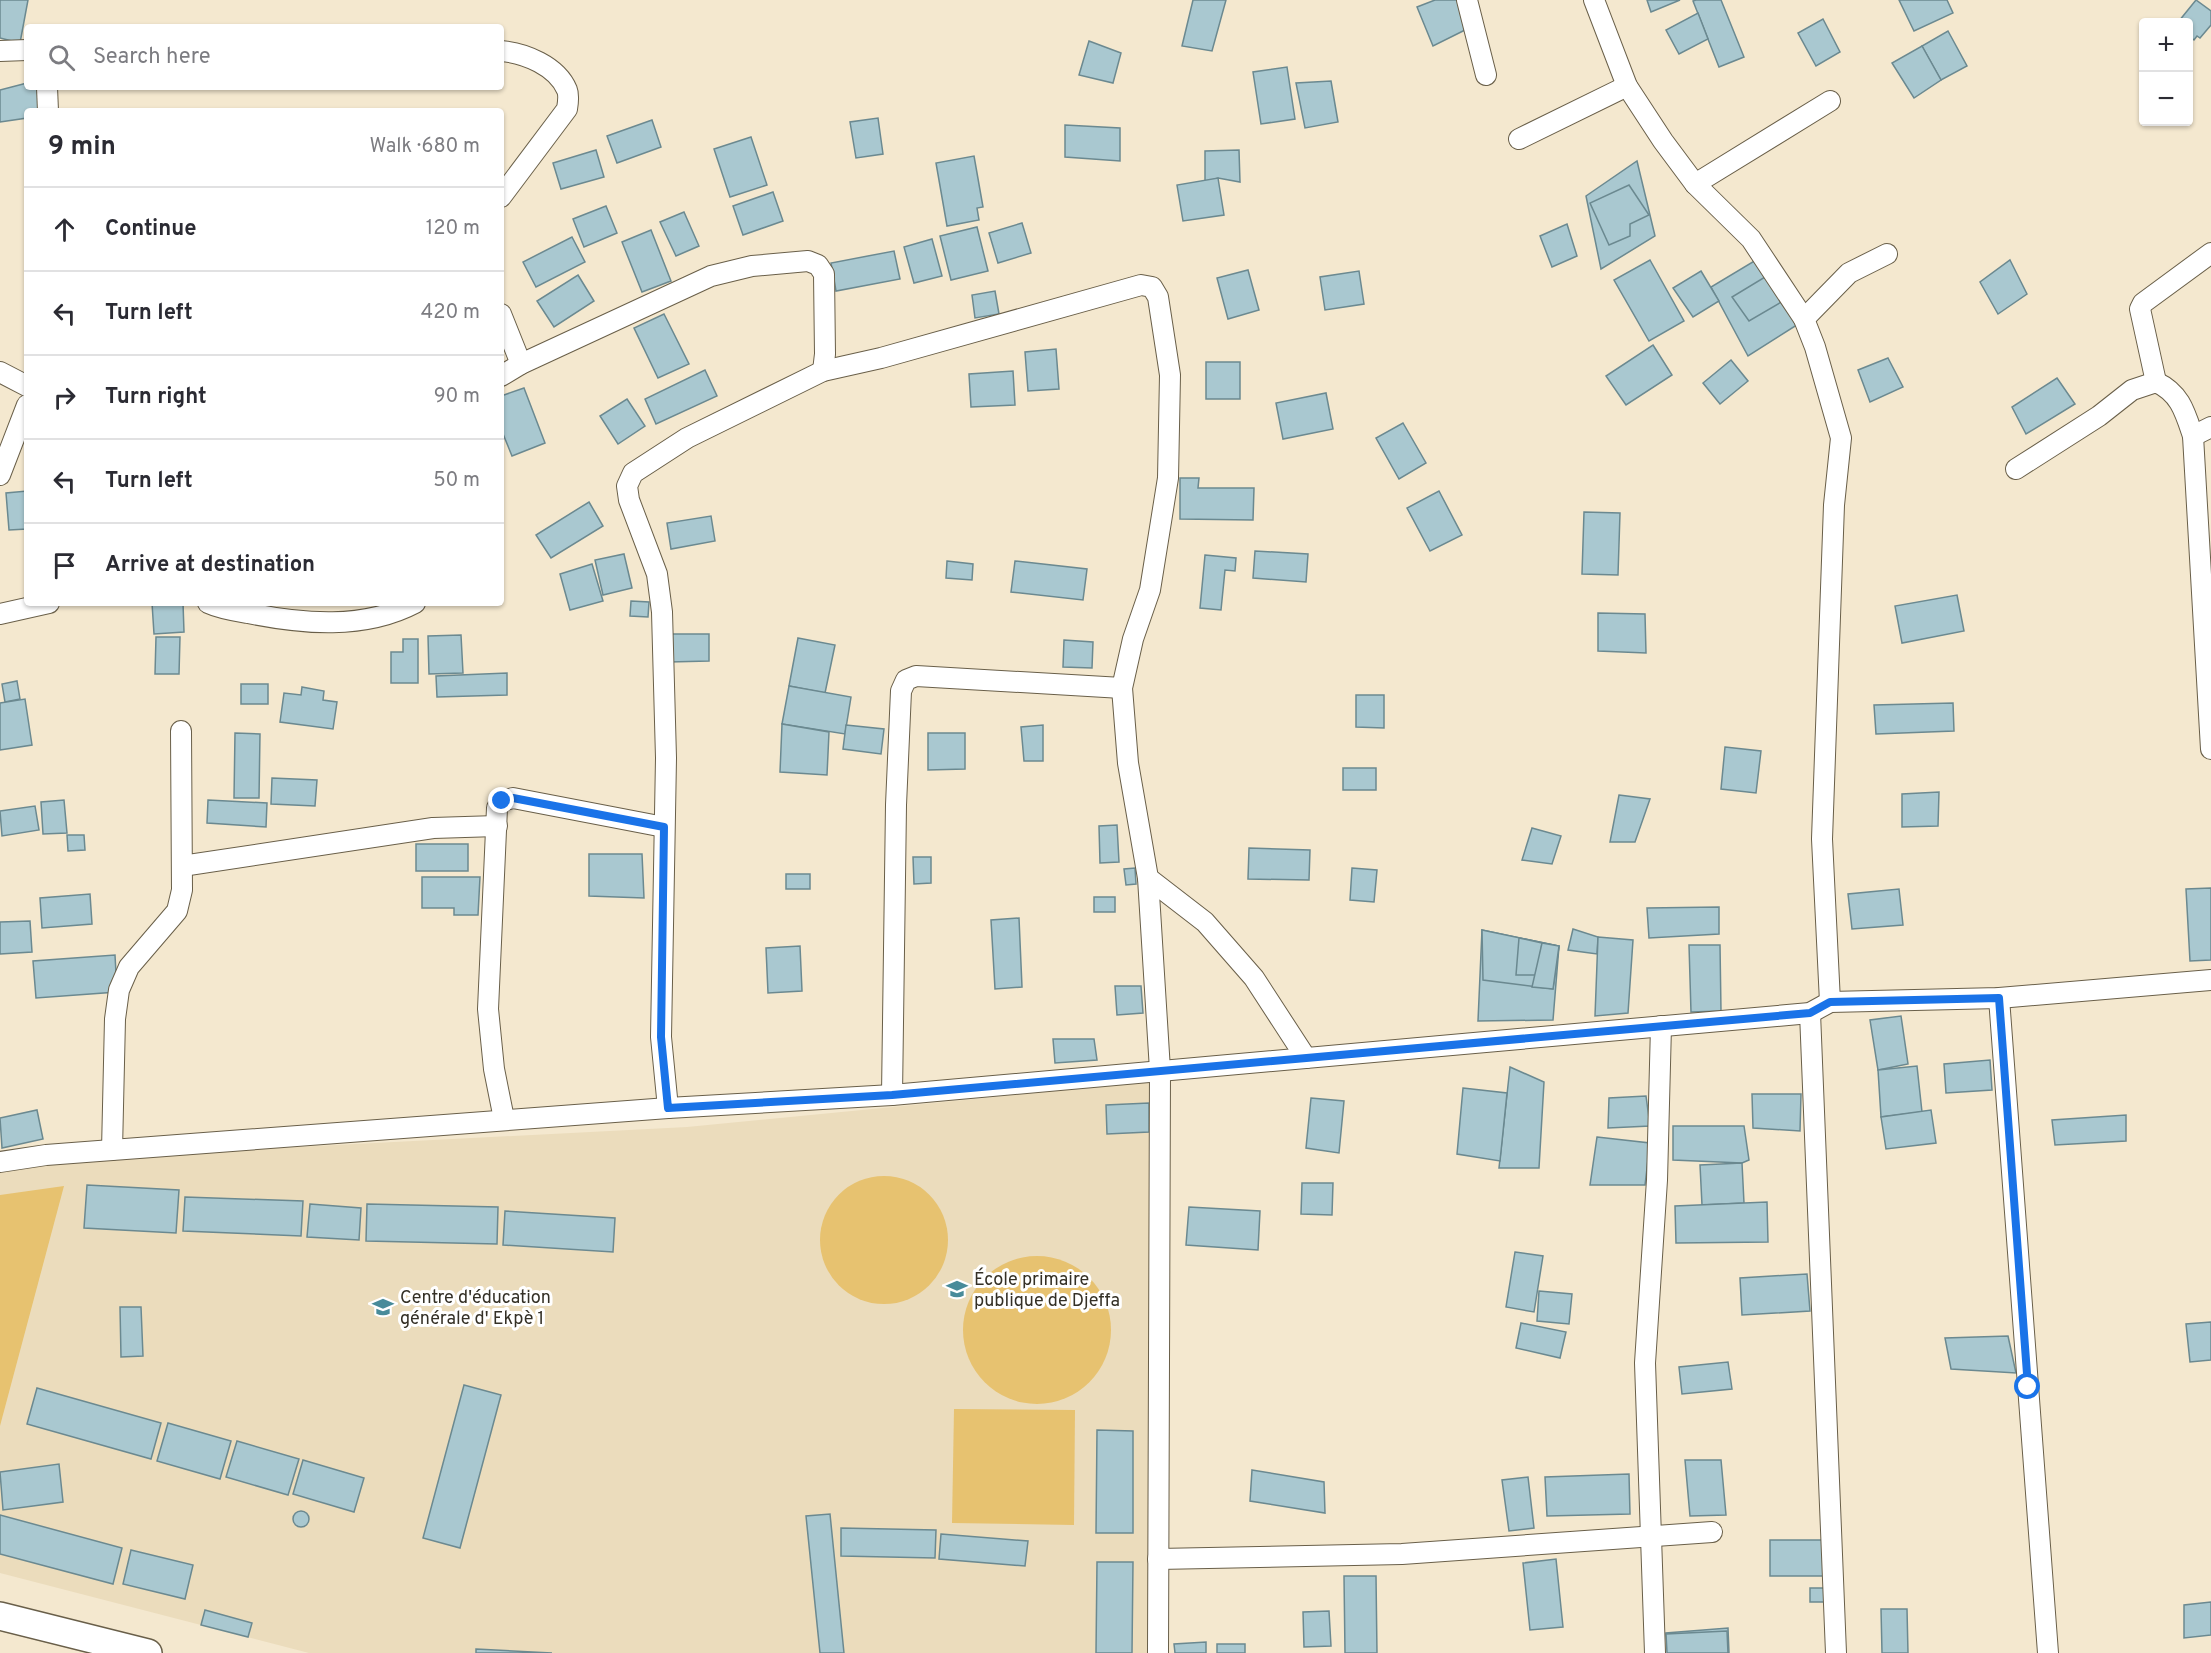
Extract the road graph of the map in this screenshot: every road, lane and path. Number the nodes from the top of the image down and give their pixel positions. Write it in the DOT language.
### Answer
graph roads {
  1 [pos="1467,0"];
  2 [pos="1594,0"];
  3 [pos="24,50"];
  4 [pos="0,51"];
  5 [pos="504,51"];
  6 [pos="1486,75"];
  7 [pos="1627,86"];
  8 [pos="47,90"];
  9 [pos="1830,101"];
  10 [pos="48,108"];
  11 [pos="1519,140"];
  12 [pos="1695,184"];
  13 [pos="504,194"];
  14 [pos="2211,253"];
  15 [pos="1887,254"];
  16 [pos="1804,319"];
  17 [pos="504,322"];
  18 [pos="521,364"];
  19 [pos="823,371"];
  20 [pos="0,372"];
  21 [pos="504,374"];
  22 [pos="2157,382"];
  23 [pos="24,384"];
  24 [pos="24,413"];
  25 [pos="2211,427"];
  26 [pos="2193,436"];
  27 [pos="2016,469"];
  28 [pos="0,475"];
  29 [pos="2206,568"];
  30 [pos="36,606"];
  31 [pos="221,606"];
  32 [pos="409,606"];
  33 [pos="0,614"];
  34 [pos="1122,688"];
  35 [pos="2210,707"];
  36 [pos="181,731"];
  37 [pos="2211,749"];
  38 [pos="497,826"];
  39 [pos="664,827"];
  40 [pos="182,866"];
  41 [pos="1148,878"];
  42 [pos="2211,980"];
  43 [pos="1999,998"];
  44 [pos="1830,1002"];
  45 [pos="1810,1013"];
  46 [pos="1662,1026"];
  47 [pos="1306,1058"];
  48 [pos="1160,1070"];
  49 [pos="892,1095"];
  50 [pos="668,1108"];
  51 [pos="504,1119"];
  52 [pos="112,1150"];
  53 [pos="0,1162"];
  54 [pos="1712,1532"];
  55 [pos="1650,1535"];
  56 [pos="1158,1559"];
  57 [pos="0,1616"];
  58 [pos="148,1653"];
  59 [pos="1158,1653"];
  60 [pos="1655,1653"];
  61 [pos="1836,1653"];
  62 [pos="2048,1653"];
  1 -- 6 [label="street"];
  2 -- 7 [label="street"];
  3 -- 4 [label="street"];
  5 -- 13 [label="street"];
  7 -- 11 [label="street"];
  7 -- 12 [label="street"];
  8 -- 10 [label="street"];
  9 -- 12 [label="street"];
  12 -- 16 [label="street"];
  14 -- 22 [label="street"];
  15 -- 16 [label="street"];
  16 -- 44 [label="street"];
  17 -- 18 [label="street"];
  18 -- 19 [label="street"];
  18 -- 21 [label="street"];
  19 -- 34 [label="street"];
  19 -- 39 [label="street"];
  20 -- 23 [label="street"];
  22 -- 26 [label="street"];
  22 -- 27 [label="street"];
  24 -- 28 [label="street"];
  25 -- 26 [label="street"];
  26 -- 29 [label="street"];
  29 -- 35 [label="street"];
  30 -- 33 [label="street"];
  31 -- 32 [label="street"];
  34 -- 41 [label="street"];
  34 -- 49 [label="street"];
  35 -- 37 [label="street"];
  36 -- 40 [label="street"];
  38 -- 39 [label="street"];
  38 -- 40 [label="street"];
  38 -- 51 [label="street"];
  39 -- 50 [label="street"];
  40 -- 52 [label="street"];
  41 -- 47 [label="street"];
  41 -- 48 [label="street"];
  42 -- 43 [label="street"];
  43 -- 44 [label="street"];
  43 -- 62 [label="street"];
  44 -- 45 [label="street"];
  45 -- 46 [label="street"];
  45 -- 61 [label="street"];
  46 -- 47 [label="street"];
  46 -- 55 [label="street"];
  47 -- 48 [label="street"];
  48 -- 49 [label="street"];
  48 -- 56 [label="street"];
  49 -- 50 [label="street"];
  50 -- 51 [label="street"];
  51 -- 52 [label="street"];
  52 -- 53 [label="street"];
  54 -- 55 [label="street"];
  55 -- 56 [label="street"];
  55 -- 60 [label="street"];
  56 -- 59 [label="street"];
  57 -- 58 [label="street"];
}
